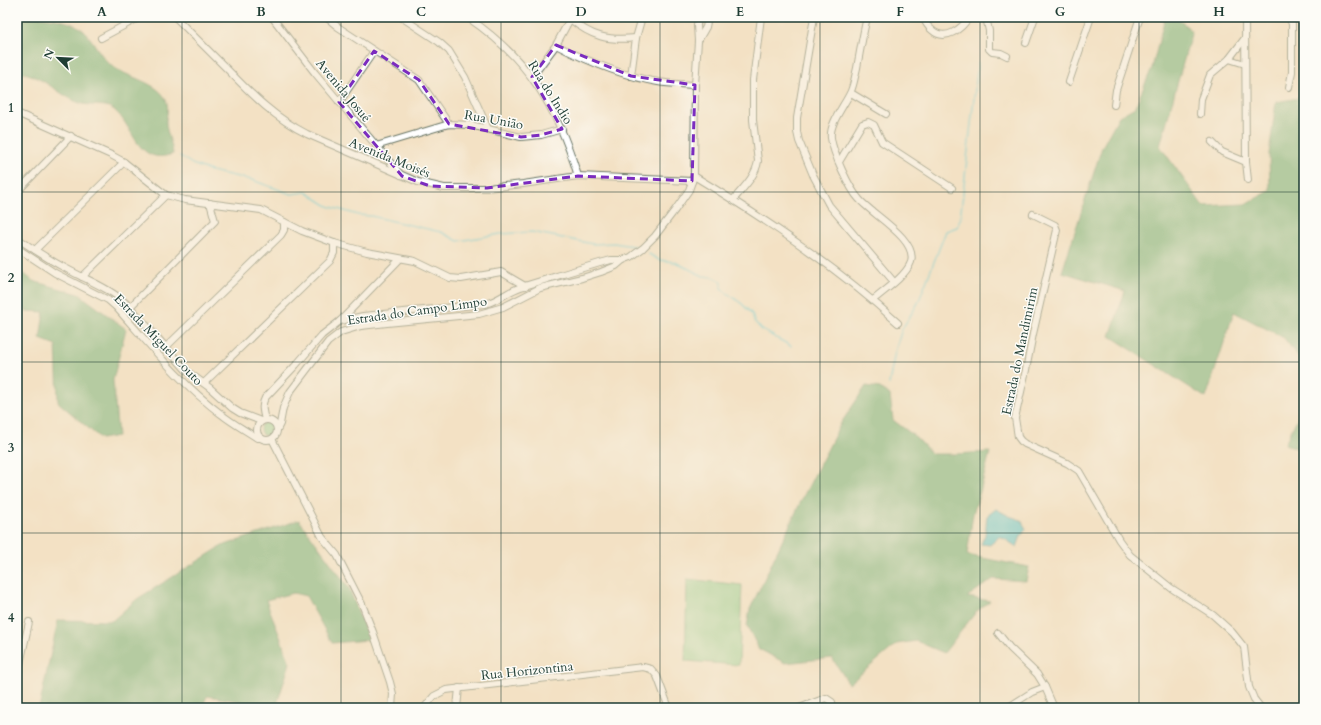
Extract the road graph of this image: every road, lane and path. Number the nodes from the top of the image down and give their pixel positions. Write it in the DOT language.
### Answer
graph roads {
  1 [pos="140,17"];
  2 [pos="175,17"];
  3 [pos="272,17"];
  4 [pos="326,17"];
  5 [pos="401,17"];
  6 [pos="467,17"];
  7 [pos="642,17"];
  8 [pos="698,17"];
  9 [pos="708,17"];
  10 [pos="761,17"];
  11 [pos="814,17"];
  12 [pos="866,17"];
  13 [pos="923,17"];
  14 [pos="969,17"];
  15 [pos="986,17"];
  16 [pos="1035,17"];
  17 [pos="1090,17"];
  18 [pos="1140,17"];
  19 [pos="1245,17"];
  20 [pos="1289,17"];
  21 [pos="571,18"];
  22 [pos="101,38"];
  23 [pos="636,38"];
  24 [pos="1245,38"];
  25 [pos="698,41"];
  26 [pos="1026,43"];
  27 [pos="556,46"];
  28 [pos="374,51"];
  29 [pos="1007,56"];
  30 [pos="1229,59"];
  31 [pos="1245,64"];
  32 [pos="631,76"];
  33 [pos="532,77"];
  34 [pos="1069,82"];
  35 [pos="695,85"];
  36 [pos="1289,87"];
  37 [pos="851,93"];
  38 [pos="339,102"];
  39 [pos="1114,105"];
  40 [pos="886,114"];
  41 [pos="1200,114"];
  42 [pos="18,115"];
  43 [pos="449,124"];
  44 [pos="488,129"];
  45 [pos="562,129"];
  46 [pos="70,136"];
  47 [pos="1212,142"];
  48 [pos="376,146"];
  49 [pos="124,162"];
  50 [pos="839,162"];
  51 [pos="1246,162"];
  52 [pos="402,176"];
  53 [pos="578,176"];
  54 [pos="693,179"];
  55 [pos="1248,180"];
  56 [pos="952,188"];
  57 [pos="17,192"];
  58 [pos="166,195"];
  59 [pos="733,200"];
  60 [pos="210,203"];
  61 [pos="1033,214"];
  62 [pos="284,222"];
  63 [pos="17,238"];
  64 [pos="334,243"];
  65 [pos="17,248"];
  66 [pos="35,250"];
  67 [pos="400,258"];
  68 [pos="623,260"];
  69 [pos="59,265"];
  70 [pos="55,273"];
  71 [pos="82,277"];
  72 [pos="894,282"];
  73 [pos="525,286"];
  74 [pos="873,300"];
  75 [pos="130,307"];
  76 [pos="340,321"];
  77 [pos="898,323"];
  78 [pos="166,347"];
  79 [pos="204,383"];
  80 [pos="263,420"];
  81 [pos="277,430"];
  82 [pos="261,438"];
  83 [pos="272,439"];
  84 [pos="30,622"];
  85 [pos="998,633"];
  86 [pos="17,678"];
  87 [pos="1045,686"];
  88 [pos="459,688"];
  89 [pos="392,708"];
  90 [pos="424,708"];
  91 [pos="457,708"];
  92 [pos="669,708"];
  93 [pos="799,708"];
  94 [pos="833,708"];
  95 [pos="1007,708"];
  96 [pos="1054,708"];
  97 [pos="1261,708"];
  1 -- 22 [label="street"];
  2 -- 52 [label="street, Avenida Moisés"];
  3 -- 38 [label="street, Avenida Josué"];
  4 -- 28 [label="street"];
  5 -- 44 [label="street"];
  6 -- 33 [label="street, Rua do Indio"];
  7 -- 23 [label="street"];
  8 -- 25 [label="street, Estrada do Campo Limpo"];
  9 -- 25 [label="street, Estrada do Campo Limpo"];
  10 -- 59 [label="street"];
  11 -- 72 [label="street"];
  12 -- 37 [label="street"];
  13 -- 14 [label="street"];
  15 -- 29 [label="street"];
  16 -- 26 [label="street"];
  17 -- 34 [label="street"];
  18 -- 39 [label="street"];
  19 -- 24 [label="street"];
  20 -- 36 [label="street"];
  21 -- 23 [label="street"];
  21 -- 27 [label="street"];
  23 -- 32 [label="street"];
  24 -- 30 [label="street"];
  24 -- 31 [label="street"];
  25 -- 35 [label="street, Estrada do Campo Limpo"];
  27 -- 32 [label="street"];
  27 -- 33 [label="street"];
  28 -- 38 [label="street"];
  28 -- 43 [label="street"];
  30 -- 31 [label="street"];
  30 -- 41 [label="street"];
  31 -- 51 [label="street"];
  32 -- 35 [label="street"];
  33 -- 45 [label="street, Rua do Indio"];
  35 -- 54 [label="street, Estrada do Campo Limpo"];
  37 -- 40 [label="street"];
  37 -- 50 [label="street"];
  38 -- 48 [label="street, Avenida Josué"];
  42 -- 46 [label="street"];
  43 -- 44 [label="street, Rua União"];
  43 -- 48 [label="street, Rua União"];
  44 -- 45 [label="street, Rua União"];
  45 -- 53 [label="street, Rua do Indio"];
  46 -- 49 [label="street"];
  46 -- 57 [label="street"];
  47 -- 51 [label="street"];
  48 -- 52 [label="street, Avenida Josué"];
  49 -- 58 [label="street"];
  49 -- 66 [label="street"];
  50 -- 56 [label="street"];
  50 -- 72 [label="street"];
  51 -- 55 [label="street"];
  52 -- 53 [label="street, Avenida Moisés"];
  53 -- 54 [label="street, Avenida Moisés"];
  54 -- 59 [label="street"];
  54 -- 68 [label="street, Estrada do Campo Limpo"];
  58 -- 60 [label="street"];
  58 -- 71 [label="street"];
  59 -- 74 [label="street"];
  60 -- 62 [label="street"];
  60 -- 75 [label="street"];
  61 -- 97 [label="street, Estrada do Mandimirim"];
  62 -- 64 [label="street"];
  62 -- 78 [label="street"];
  63 -- 66 [label="street"];
  64 -- 67 [label="street"];
  64 -- 79 [label="street"];
  65 -- 70 [label="street, Estrada Miguel Couto"];
  66 -- 69 [label="street"];
  67 -- 73 [label="street"];
  67 -- 76 [label="street"];
  68 -- 73 [label="street"];
  68 -- 81 [label="street, Estrada do Campo Limpo"];
  69 -- 70 [label="street"];
  69 -- 71 [label="street"];
  70 -- 82 [label="street, Estrada Miguel Couto"];
  71 -- 75 [label="street"];
  72 -- 74 [label="street"];
  73 -- 76 [label="street"];
  74 -- 77 [label="street"];
  75 -- 78 [label="street"];
  76 -- 80 [label="street"];
  78 -- 79 [label="street"];
  79 -- 80 [label="street"];
  80 -- 81 [label="street"];
  80 -- 82 [label="street"];
  81 -- 83 [label="street"];
  82 -- 83 [label="street"];
  83 -- 89 [label="street"];
  84 -- 86 [label="street"];
  85 -- 87 [label="street"];
  87 -- 95 [label="street"];
  87 -- 96 [label="street"];
  88 -- 90 [label="street, Rua Horizontina"];
  88 -- 91 [label="street"];
  88 -- 92 [label="street, Rua Horizontina"];
  93 -- 94 [label="street"];
}
